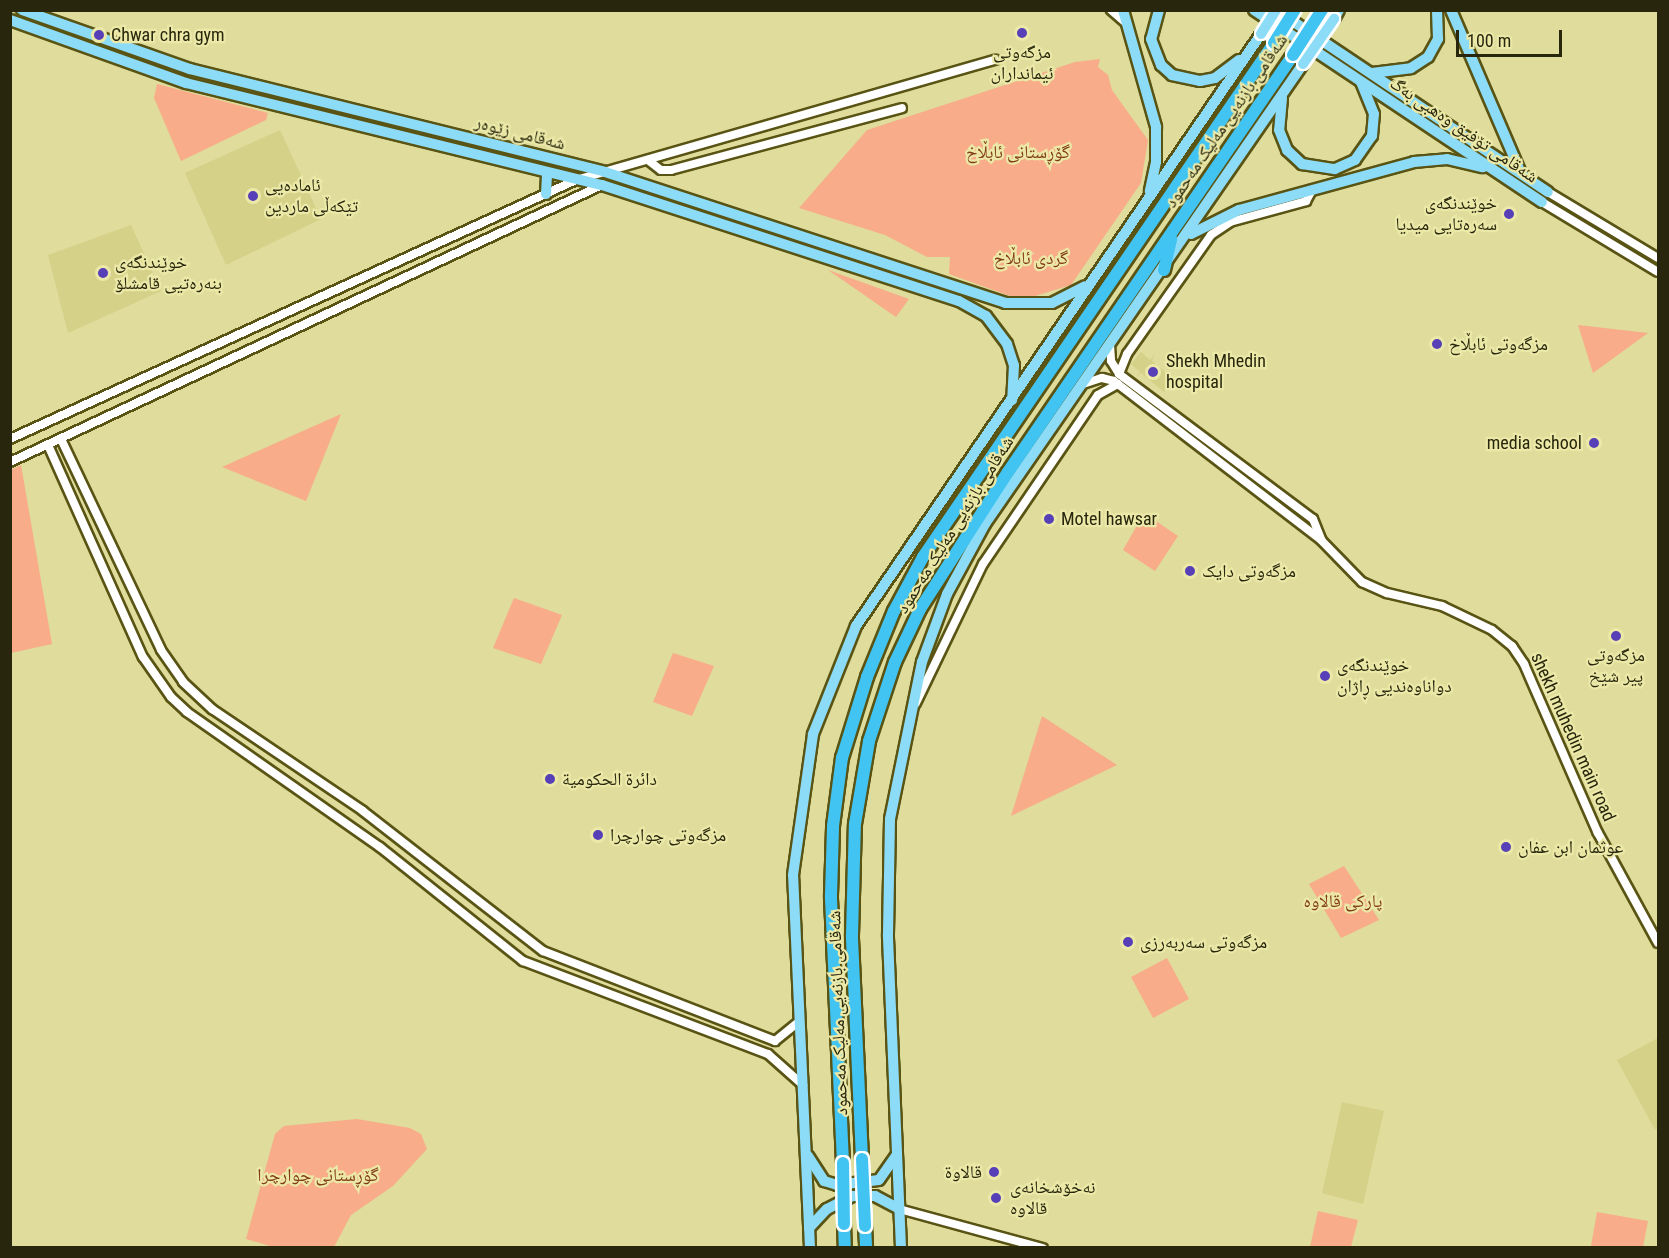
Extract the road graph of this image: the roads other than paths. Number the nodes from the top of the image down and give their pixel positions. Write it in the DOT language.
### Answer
graph roads {
  1 [pos="22,10"];
  2 [pos="1111,10"];
  3 [pos="1123,10"];
  4 [pos="1159,10"];
  5 [pos="1254,10"];
  6 [pos="1276,10"];
  7 [pos="1296,10"];
  8 [pos="1322,10"];
  9 [pos="1437,10"];
  10 [pos="1451,10"];
  11 [pos="1337,15"];
  12 [pos="10,20"];
  13 [pos="1127,24"];
  14 [pos="1252,47"];
  15 [pos="995,60"];
  16 [pos="1372,73"];
  17 [pos="1361,81"];
  18 [pos="1283,92"];
  19 [pos="902,108"];
  20 [pos="648,160"];
  21 [pos="1489,168"];
  22 [pos="605,172"];
  23 [pos="547,173"];
  24 [pos="1521,174"];
  25 [pos="576,180"];
  26 [pos="602,185"];
  27 [pos="1312,190"];
  28 [pos="1548,192"];
  29 [pos="546,194"];
  30 [pos="1147,199"];
  31 [pos="532,200"];
  32 [pos="1542,202"];
  33 [pos="539,216"];
  34 [pos="1173,231"];
  35 [pos="1186,237"];
  36 [pos="1659,258"];
  37 [pos="883,261"];
  38 [pos="1164,270"];
  39 [pos="869,272"];
  40 [pos="1659,272"];
  41 [pos="1093,280"];
  42 [pos="1110,345"];
  43 [pos="1118,379"];
  44 [pos="1083,384"];
  45 [pos="125,388"];
  46 [pos="1012,400"];
  47 [pos="132,404"];
  48 [pos="10,439"];
  49 [pos="61,439"];
  50 [pos="48,445"];
  51 [pos="10,462"];
  52 [pos="985,524"];
  53 [pos="966,536"];
  54 [pos="1321,540"];
  55 [pos="909,717"];
  56 [pos="301,768"];
  57 [pos="294,784"];
  58 [pos="1659,943"];
  59 [pos="697,1008"];
  60 [pos="800,1021"];
  61 [pos="693,1023"];
  62 [pos="802,1085"];
  63 [pos="804,1145"];
  64 [pos="896,1155"];
  65 [pos="899,1209"];
  66 [pos="810,1228"];
  67 [pos="810,1248"];
  68 [pos="845,1248"];
  69 [pos="866,1248"];
  70 [pos="902,1248"];
  71 [pos="1043,1248"];
  1 -- 22 [label="main road, شەقامی زێوەر"];
  2 -- 13 [label="street"];
  3 -- 13 [label="main road"];
  4 -- 14 [label="main road"];
  5 -- 17 [label="main road, شەقامی تۆفیق وەهبی بەگ"];
  6 -- 14 [label="main road, bridge"];
  6 -- 16 [label="main road, شەقامی تۆفیق وەهبی بەگ"];
  7 -- 68 [label="highway, شەقامی بازنەیی مەلیک مەحمود, bridge"];
  8 -- 34 [label="highway, شەقامی بازنەیی مەلیک مەحمود, bridge"];
  9 -- 16 [label="main road"];
  10 -- 24 [label="main road"];
  11 -- 18 [label="main road, bridge"];
  12 -- 23 [label="main road, شەقامی زێوەر"];
  13 -- 30 [label="main road"];
  14 -- 30 [label="main road"];
  15 -- 20 [label="street"];
  16 -- 24 [label="main road, شەقامی تۆفیق وەهبی بەگ"];
  17 -- 18 [label="main road"];
  17 -- 21 [label="main road, شەقامی تۆفیق وەهبی بەگ"];
  18 -- 35 [label="main road"];
  19 -- 20 [label="street"];
  20 -- 22 [label="street"];
  21 -- 27 [label="main road"];
  21 -- 32 [label="main road, شەقامی تۆفیق وەهبی بەگ"];
  22 -- 25 [label="street"];
  22 -- 37 [label="main road, شەقامی زێوەر"];
  23 -- 25 [label="main road, شەقامی زێوەر"];
  23 -- 29 [label="main road"];
  24 -- 28 [label="main road, شەقامی تۆفیق وەهبی بەگ"];
  25 -- 26 [label="main road, شەقامی زێوەر"];
  25 -- 29 [label="street"];
  26 -- 33 [label="street"];
  26 -- 39 [label="main road, شەقامی زێوەر"];
  27 -- 35 [label="main road"];
  27 -- 43 [label="street"];
  28 -- 36 [label="street, شەقامی تۆفیق وەهبی بەگ"];
  29 -- 31 [label="street"];
  30 -- 41 [label="main road"];
  31 -- 33 [label="street"];
  31 -- 45 [label="street"];
  32 -- 40 [label="street, شەقامی تۆفیق وەهبی بەگ"];
  33 -- 47 [label="street"];
  34 -- 38 [label="highway"];
  34 -- 53 [label="highway, شەقامی بازنەیی مەلیک مەحمود"];
  35 -- 38 [label="main road"];
  37 -- 39 [label="main road"];
  37 -- 41 [label="main road, شەقامی زێوەر"];
  38 -- 42 [label="main road"];
  39 -- 46 [label="main road, شەقامی زێوەر"];
  41 -- 46 [label="main road"];
  42 -- 43 [label="street"];
  42 -- 44 [label="main road"];
  43 -- 44 [label="street"];
  43 -- 54 [label="street"];
  43 -- 54 [label="street"];
  43 -- 55 [label="street"];
  44 -- 52 [label="main road"];
  45 -- 47 [label="street"];
  45 -- 48 [label="street"];
  46 -- 60 [label="main road"];
  47 -- 49 [label="street"];
  49 -- 50 [label="street"];
  49 -- 56 [label="street"];
  50 -- 51 [label="street"];
  50 -- 57 [label="street"];
  52 -- 53 [label="highway"];
  52 -- 55 [label="main road"];
  53 -- 69 [label="highway, شەقامی بازنەیی مەلیک مەحمود, bridge"];
  54 -- 58 [label="street, shekh muhedin main road"];
  55 -- 64 [label="main road"];
  56 -- 57 [label="street"];
  56 -- 59 [label="street"];
  57 -- 61 [label="street"];
  59 -- 60 [label="street"];
  59 -- 61 [label="street"];
  60 -- 62 [label="main road"];
  61 -- 62 [label="street"];
  62 -- 63 [label="main road"];
  63 -- 64 [label="main road"];
  63 -- 66 [label="main road"];
  64 -- 65 [label="main road"];
  65 -- 66 [label="main road"];
  65 -- 70 [label="main road"];
  65 -- 71 [label="street"];
  66 -- 67 [label="main road"];
}
